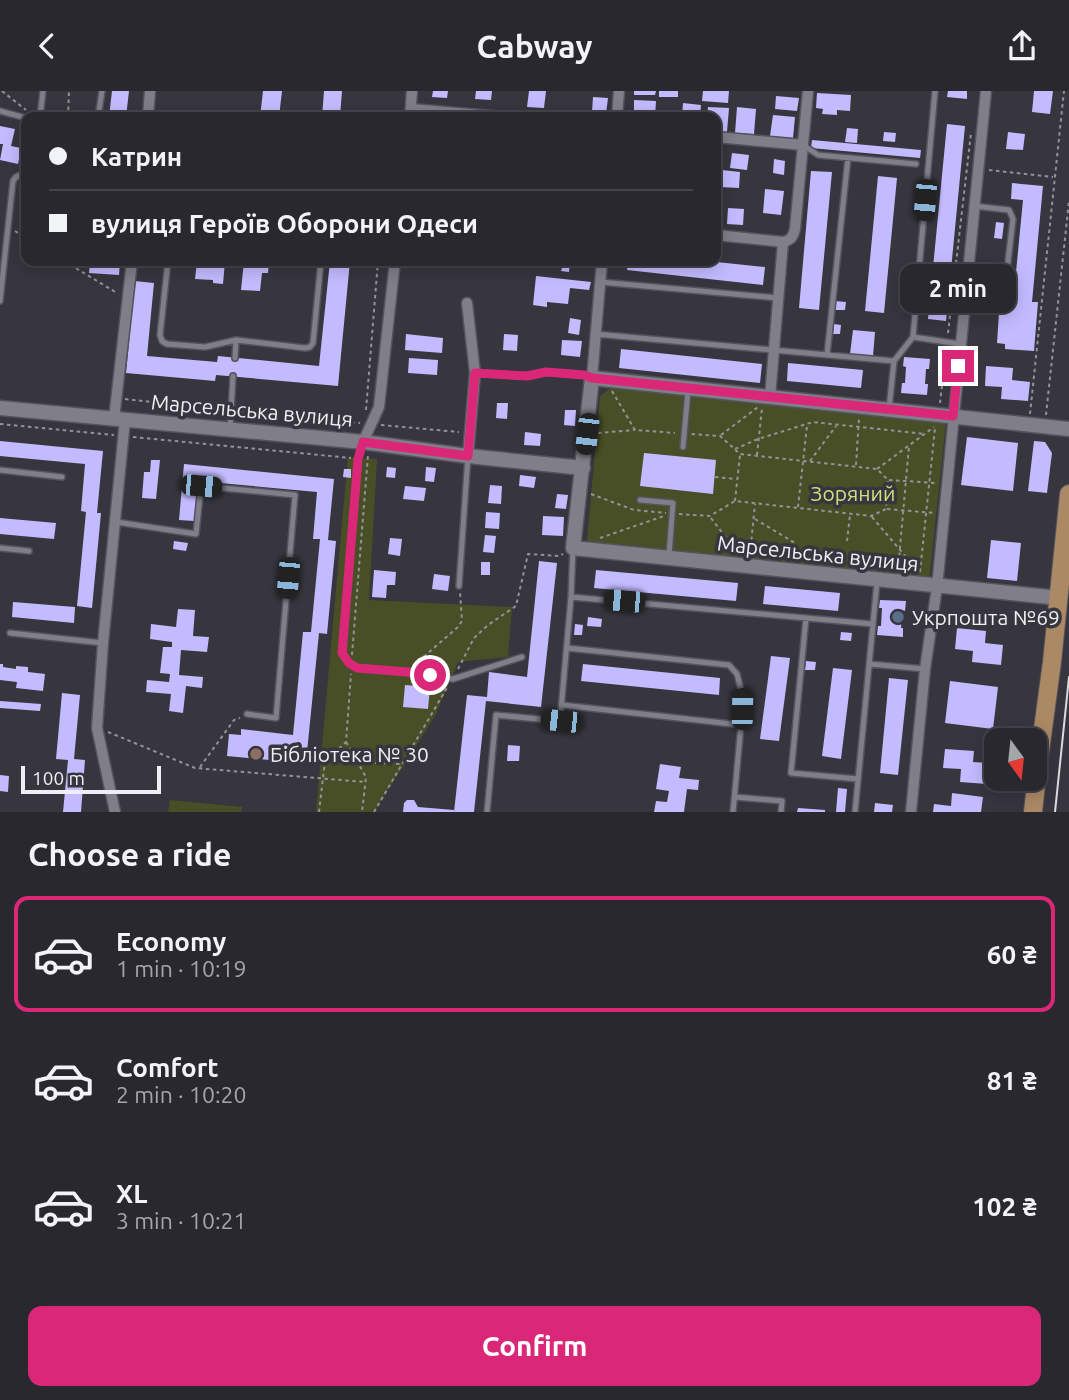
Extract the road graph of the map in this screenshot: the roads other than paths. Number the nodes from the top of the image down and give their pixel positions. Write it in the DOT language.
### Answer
graph roads {
  1 [pos="43,91"];
  2 [pos="102,91"];
  3 [pos="150,91"];
  4 [pos="412,91"];
  5 [pos="619,91"];
  6 [pos="808,91"];
  7 [pos="935,91"];
  8 [pos="986,91"];
  9 [pos="0,111"];
  10 [pos="100,111"];
  11 [pos="41,112"];
  12 [pos="148,112"];
  13 [pos="410,112"];
  14 [pos="617,112"];
  15 [pos="21,113"];
  16 [pos="721,137"];
  17 [pos="803,145"];
  18 [pos="848,158"];
  19 [pos="916,164"];
  20 [pos="21,174"];
  21 [pos="974,206"];
  22 [pos="721,236"];
  23 [pos="783,242"];
  24 [pos="3,254"];
  25 [pos="131,266"];
  26 [pos="167,266"];
  27 [pos="321,266"];
  28 [pos="394,266"];
  29 [pos="602,266"];
  30 [pos="600,282"];
  31 [pos="778,298"];
  32 [pos="964,299"];
  33 [pos="0,301"];
  34 [pos="467,303"];
  35 [pos="595,334"];
  36 [pos="913,337"];
  37 [pos="236,341"];
  38 [pos="960,344"];
  39 [pos="774,350"];
  40 [pos="827,355"];
  41 [pos="235,358"];
  42 [pos="894,361"];
  43 [pos="475,373"];
  44 [pos="233,376"];
  45 [pos="592,378"];
  46 [pos="688,388"];
  47 [pos="770,397"];
  48 [pos="0,408"];
  49 [pos="889,409"];
  50 [pos="946,415"];
  51 [pos="119,419"];
  52 [pos="230,429"];
  53 [pos="1069,429"];
  54 [pos="363,442"];
  55 [pos="683,447"];
  56 [pos="468,456"];
  57 [pos="583,468"];
  58 [pos="0,470"];
  59 [pos="62,477"];
  60 [pos="1069,494"];
  61 [pos="640,500"];
  62 [pos="116,522"];
  63 [pos="1068,524"];
  64 [pos="0,548"];
  65 [pos="573,548"];
  66 [pos="29,551"];
  67 [pos="669,558"];
  68 [pos="877,580"];
  69 [pos="459,586"];
  70 [pos="936,587"];
  71 [pos="571,597"];
  72 [pos="1059,598"];
  73 [pos="806,618"];
  74 [pos="873,624"];
  75 [pos="10,633"];
  76 [pos="103,643"];
  77 [pos="567,648"];
  78 [pos="522,657"];
  79 [pos="870,664"];
  80 [pos="925,669"];
  81 [pos="562,705"];
  82 [pos="247,714"];
  83 [pos="741,725"];
  84 [pos="858,779"];
  85 [pos="735,797"];
  86 [pos="115,812"];
  87 [pos="487,812"];
  88 [pos="733,812"];
  89 [pos="781,812"];
  90 [pos="855,812"];
  91 [pos="911,812"];
  92 [pos="1033,812"];
  1 -- 11 [label="lane"];
  2 -- 10 [label="lane"];
  3 -- 12 [label="street"];
  4 -- 13 [label="street"];
  5 -- 14 [label="street"];
  6 -- 17 [label="street"];
  7 -- 36 [label="lane"];
  8 -- 21 [label="street"];
  9 -- 15 [label="lane"];
  16 -- 17 [label="street"];
  17 -- 18 [label="lane"];
  17 -- 23 [label="street"];
  18 -- 19 [label="lane"];
  18 -- 40 [label="lane"];
  20 -- 24 [label="lane"];
  21 -- 32 [label="street"];
  21 -- 32 [label="lane"];
  22 -- 23 [label="street"];
  23 -- 31 [label="street"];
  24 -- 33 [label="lane"];
  25 -- 51 [label="street"];
  26 -- 37 [label="lane"];
  27 -- 37 [label="lane"];
  28 -- 54 [label="street"];
  29 -- 30 [label="street"];
  30 -- 31 [label="lane"];
  30 -- 35 [label="street"];
  31 -- 39 [label="street"];
  32 -- 38 [label="street"];
  34 -- 43 [label="street"];
  35 -- 39 [label="lane"];
  35 -- 45 [label="street"];
  36 -- 38 [label="lane"];
  36 -- 42 [label="lane"];
  37 -- 41 [label="lane"];
  38 -- 50 [label="street"];
  39 -- 40 [label="lane"];
  39 -- 47 [label="street"];
  40 -- 42 [label="lane"];
  42 -- 49 [label="lane"];
  43 -- 45 [label="lane"];
  43 -- 56 [label="street"];
  44 -- 52 [label="lane"];
  45 -- 46 [label="street"];
  45 -- 57 [label="street"];
  46 -- 47 [label="street"];
  46 -- 55 [label="lane"];
  47 -- 49 [label="street"];
  48 -- 51 [label="street, Марсельська вулиця"];
  49 -- 50 [label="street"];
  50 -- 53 [label="street"];
  50 -- 70 [label="street"];
  51 -- 52 [label="street, Марсельська вулиця"];
  51 -- 62 [label="street"];
  52 -- 54 [label="street, Марсельська вулиця"];
  54 -- 56 [label="street, Марсельська вулиця"];
  54 -- 78 [label="lane"];
  56 -- 57 [label="street, Марсельська вулиця"];
  56 -- 69 [label="lane"];
  57 -- 65 [label="street"];
  58 -- 59 [label="lane"];
  60 -- 63 [label="main road"];
  61 -- 67 [label="lane"];
  62 -- 76 [label="street"];
  62 -- 82 [label="lane"];
  63 -- 72 [label="main road"];
  64 -- 66 [label="lane"];
  65 -- 67 [label="street, Марсельська вулиця"];
  65 -- 71 [label="lane"];
  67 -- 68 [label="street, Марсельська вулиця"];
  68 -- 70 [label="street, Марсельська вулиця"];
  68 -- 74 [label="lane"];
  70 -- 72 [label="street, Марсельська вулиця"];
  70 -- 80 [label="street"];
  71 -- 73 [label="lane"];
  71 -- 77 [label="lane"];
  72 -- 92 [label="main road"];
  73 -- 74 [label="lane"];
  73 -- 84 [label="lane"];
  74 -- 79 [label="lane"];
  75 -- 76 [label="lane"];
  76 -- 86 [label="street"];
  77 -- 81 [label="lane"];
  77 -- 83 [label="lane"];
  79 -- 80 [label="lane"];
  79 -- 84 [label="lane"];
  80 -- 91 [label="street"];
  81 -- 83 [label="lane"];
  81 -- 87 [label="lane"];
  83 -- 85 [label="lane"];
  84 -- 90 [label="lane"];
  85 -- 88 [label="lane"];
  85 -- 89 [label="lane"];
}
